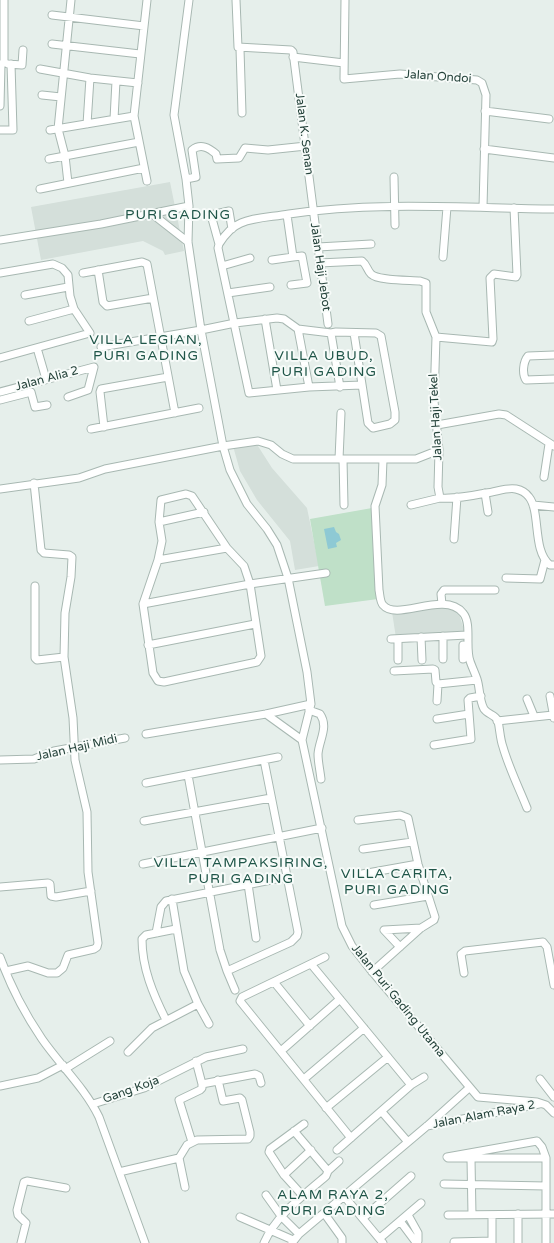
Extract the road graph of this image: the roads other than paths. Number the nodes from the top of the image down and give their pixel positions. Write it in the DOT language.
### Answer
graph roads {
  1 [pos="71,0"];
  2 [pos="147,0"];
  3 [pos="189,0"];
  4 [pos="236,0"];
  5 [pos="345,0"];
  6 [pos="3,3"];
  7 [pos="52,16"];
  8 [pos="70,18"];
  9 [pos="144,26"];
  10 [pos="52,44"];
  11 [pos="67,45"];
  12 [pos="240,49"];
  13 [pos="23,50"];
  14 [pos="140,54"];
  15 [pos="293,57"];
  16 [pos="344,63"];
  17 [pos="4,64"];
  18 [pos="40,69"];
  19 [pos="64,74"];
  20 [pos="90,78"];
  21 [pos="116,81"];
  22 [pos="138,83"];
  23 [pos="42,95"];
  24 [pos="60,98"];
  25 [pos="0,106"];
  26 [pos="485,111"];
  27 [pos="242,113"];
  28 [pos="134,116"];
  29 [pos="549,119"];
  30 [pos="114,120"];
  31 [pos="87,124"];
  32 [pos="58,129"];
  33 [pos="0,130"];
  34 [pos="50,130"];
  35 [pos="139,142"];
  36 [pos="306,146"];
  37 [pos="484,149"];
  38 [pos="65,156"];
  39 [pos="554,158"];
  40 [pos="49,159"];
  41 [pos="144,168"];
  42 [pos="394,177"];
  43 [pos="186,179"];
  44 [pos="147,181"];
  45 [pos="68,183"];
  46 [pos="40,189"];
  47 [pos="189,206"];
  48 [pos="394,206"];
  49 [pos="447,207"];
  50 [pos="483,207"];
  51 [pos="514,208"];
  52 [pos="554,209"];
  53 [pos="313,210"];
  54 [pos="152,213"];
  55 [pos="287,215"];
  56 [pos="394,225"];
  57 [pos="232,229"];
  58 [pos="0,240"];
  59 [pos="188,242"];
  60 [pos="219,244"];
  61 [pos="371,244"];
  62 [pos="318,247"];
  63 [pos="293,257"];
  64 [pos="444,257"];
  65 [pos="250,258"];
  66 [pos="272,260"];
  67 [pos="320,263"];
  68 [pos="222,266"];
  69 [pos="98,270"];
  70 [pos="0,273"];
  71 [pos="83,273"];
  72 [pos="291,285"];
  73 [pos="68,287"];
  74 [pos="270,287"];
  75 [pos="228,293"];
  76 [pos="25,295"];
  77 [pos="154,298"];
  78 [pos="74,309"];
  79 [pos="265,319"];
  80 [pos="29,321"];
  81 [pos="232,324"];
  82 [pos="328,324"];
  83 [pos="298,328"];
  84 [pos="201,330"];
  85 [pos="331,333"];
  86 [pos="354,333"];
  87 [pos="160,337"];
  88 [pos="436,337"];
  89 [pos="101,346"];
  90 [pos="37,348"];
  91 [pos="554,355"];
  92 [pos="0,358"];
  93 [pos="168,377"];
  94 [pos="46,379"];
  95 [pos="554,379"];
  96 [pos="362,385"];
  97 [pos="309,387"];
  98 [pos="340,387"];
  99 [pos="277,390"];
  100 [pos="0,392"];
  101 [pos="68,397"];
  102 [pos="0,400"];
  103 [pos="47,405"];
  104 [pos="199,408"];
  105 [pos="341,412"];
  106 [pos="176,413"];
  107 [pos="437,424"];
  108 [pos="104,427"];
  109 [pos="91,429"];
  110 [pos="552,445"];
  111 [pos="223,446"];
  112 [pos="439,450"];
  113 [pos="341,459"];
  114 [pos="383,460"];
  115 [pos="544,477"];
  116 [pos="34,483"];
  117 [pos="0,489"];
  118 [pos="485,494"];
  119 [pos="440,498"];
  120 [pos="457,498"];
  121 [pos="344,505"];
  122 [pos="411,505"];
  123 [pos="533,505"];
  124 [pos="554,507"];
  125 [pos="204,512"];
  126 [pos="488,512"];
  127 [pos="159,522"];
  128 [pos="454,540"];
  129 [pos="227,548"];
  130 [pos="158,560"];
  131 [pos="545,560"];
  132 [pos="554,565"];
  133 [pos="326,573"];
  134 [pos="288,578"];
  135 [pos="506,578"];
  136 [pos="250,584"];
  137 [pos="35,586"];
  138 [pos="495,590"];
  139 [pos="143,604"];
  140 [pos="442,604"];
  141 [pos="255,624"];
  142 [pos="465,635"];
  143 [pos="443,636"];
  144 [pos="421,637"];
  145 [pos="148,645"];
  146 [pos="64,657"];
  147 [pos="443,659"];
  148 [pos="463,659"];
  149 [pos="398,660"];
  150 [pos="422,660"];
  151 [pos="394,671"];
  152 [pos="477,680"];
  153 [pos="438,684"];
  154 [pos="480,696"];
  155 [pos="550,696"];
  156 [pos="527,699"];
  157 [pos="437,701"];
  158 [pos="310,707"];
  159 [pos="266,714"];
  160 [pos="469,714"];
  161 [pos="534,716"];
  162 [pos="554,717"];
  163 [pos="437,719"];
  164 [pos="498,721"];
  165 [pos="146,734"];
  166 [pos="125,738"];
  167 [pos="302,740"];
  168 [pos="434,745"];
  169 [pos="74,748"];
  170 [pos="278,757"];
  171 [pos="0,760"];
  172 [pos="264,760"];
  173 [pos="188,775"];
  174 [pos="321,779"];
  175 [pos="146,783"];
  176 [pos="271,798"];
  177 [pos="527,808"];
  178 [pos="194,812"];
  179 [pos="358,820"];
  180 [pos="144,821"];
  181 [pos="322,828"];
  182 [pos="278,837"];
  183 [pos="412,842"];
  184 [pos="363,849"];
  185 [pos="202,852"];
  186 [pos="143,864"];
  187 [pos="418,864"];
  188 [pos="362,874"];
  189 [pos="286,877"];
  190 [pos="248,884"];
  191 [pos="0,887"];
  192 [pos="91,891"];
  193 [pos="209,892"];
  194 [pos="428,896"];
  195 [pos="172,900"];
  196 [pos="374,905"];
  197 [pos="421,928"];
  198 [pos="176,929"];
  199 [pos="156,933"];
  200 [pos="256,938"];
  201 [pos="400,947"];
  202 [pos="325,957"];
  203 [pos="0,959"];
  204 [pos="311,964"];
  205 [pos="6,971"];
  206 [pos="226,971"];
  207 [pos="371,971"];
  208 [pos="464,973"];
  209 [pos="274,982"];
  210 [pos="554,985"];
  211 [pos="235,990"];
  212 [pos="340,999"];
  213 [pos="198,1004"];
  214 [pos="166,1020"];
  215 [pos="209,1024"];
  216 [pos="310,1026"];
  217 [pos="364,1028"];
  218 [pos="110,1041"];
  219 [pos="244,1048"];
  220 [pos="281,1051"];
  221 [pos="128,1052"];
  222 [pos="388,1057"];
  223 [pos="196,1061"];
  224 [pos="64,1067"];
  225 [pos="424,1077"];
  226 [pos="540,1078"];
  227 [pos="304,1079"];
  228 [pos="218,1080"];
  229 [pos="261,1083"];
  230 [pos="202,1084"];
  231 [pos="411,1085"];
  232 [pos="0,1086"];
  233 [pos="469,1088"];
  234 [pos="554,1097"];
  235 [pos="501,1100"];
  236 [pos="93,1104"];
  237 [pos="542,1104"];
  238 [pos="326,1108"];
  239 [pos="382,1112"];
  240 [pos="503,1112"];
  241 [pos="554,1113"];
  242 [pos="304,1124"];
  243 [pos="427,1126"];
  244 [pos="294,1131"];
  245 [pos="351,1138"];
  246 [pos="192,1142"];
  247 [pos="408,1142"];
  248 [pos="311,1150"];
  249 [pos="337,1150"];
  250 [pos="179,1158"];
  251 [pos="546,1158"];
  252 [pos="471,1159"];
  253 [pos="339,1161"];
  254 [pos="328,1171"];
  255 [pos="120,1172"];
  256 [pos="284,1175"];
  257 [pos="411,1176"];
  258 [pos="444,1184"];
  259 [pos="471,1184"];
  260 [pos="546,1186"];
  261 [pos="185,1187"];
  262 [pos="66,1188"];
  263 [pos="266,1195"];
  264 [pos="303,1196"];
  265 [pos="344,1196"];
  266 [pos="421,1203"];
  267 [pos="324,1213"];
  268 [pos="492,1214"];
  269 [pos="518,1214"];
  270 [pos="546,1214"];
  271 [pos="554,1214"];
  272 [pos="408,1215"];
  273 [pos="448,1215"];
  274 [pos="472,1215"];
  275 [pos="281,1216"];
  276 [pos="240,1217"];
  277 [pos="363,1218"];
  278 [pos="400,1221"];
  279 [pos="269,1230"];
  280 [pos="299,1234"];
  281 [pos="382,1240"];
  282 [pos="293,1242"];
  283 [pos="454,1242"];
  284 [pos="492,1242"];
  285 [pos="21,1243"];
  286 [pos="145,1243"];
  287 [pos="264,1243"];
  288 [pos="342,1243"];
  289 [pos="518,1243"];
  290 [pos="546,1243"];
  1 -- 8 [label="street"];
  2 -- 9 [label="street"];
  3 -- 43 [label="street, Jalan Puri Gading Utama"];
  4 -- 12 [label="street"];
  5 -- 16 [label="street"];
  6 -- 17 [label="street"];
  7 -- 8 [label="street"];
  8 -- 9 [label="street"];
  8 -- 11 [label="street"];
  9 -- 14 [label="street"];
  10 -- 11 [label="street"];
  11 -- 14 [label="street"];
  11 -- 19 [label="street"];
  12 -- 15 [label="street"];
  12 -- 27 [label="street"];
  13 -- 17 [label="street"];
  14 -- 22 [label="street"];
  15 -- 16 [label="street"];
  15 -- 36 [label="street, Jalan K. Senan"];
  16 -- 26 [label="street, Jalan Ondoi"];
  17 -- 25 [label="street"];
  17 -- 33 [label="street"];
  18 -- 19 [label="street"];
  19 -- 20 [label="street"];
  19 -- 24 [label="street"];
  20 -- 21 [label="street"];
  20 -- 31 [label="street"];
  21 -- 22 [label="street"];
  21 -- 30 [label="street"];
  22 -- 28 [label="street"];
  23 -- 24 [label="street"];
  24 -- 32 [label="street"];
  26 -- 29 [label="street"];
  26 -- 37 [label="street, Jalan Ondoi"];
  28 -- 30 [label="street"];
  28 -- 35 [label="street"];
  30 -- 31 [label="street"];
  31 -- 32 [label="street"];
  32 -- 34 [label="street"];
  32 -- 38 [label="street"];
  35 -- 38 [label="street"];
  35 -- 41 [label="street"];
  36 -- 43 [label="street"];
  36 -- 53 [label="street, Jalan K. Senan"];
  37 -- 39 [label="street"];
  37 -- 50 [label="street, Jalan Ondoi"];
  38 -- 40 [label="street"];
  38 -- 45 [label="street"];
  41 -- 44 [label="street"];
  41 -- 45 [label="street"];
  42 -- 48 [label="street"];
  43 -- 47 [label="street, Jalan Puri Gading Utama"];
  45 -- 46 [label="street"];
  47 -- 54 [label="street"];
  47 -- 59 [label="street, Jalan Puri Gading Utama"];
  48 -- 49 [label="street"];
  48 -- 53 [label="street"];
  48 -- 56 [label="street"];
  49 -- 50 [label="street"];
  49 -- 64 [label="street"];
  50 -- 51 [label="street"];
  51 -- 52 [label="street"];
  51 -- 88 [label="street"];
  53 -- 55 [label="street"];
  53 -- 62 [label="street, Jalan Haji Jebot"];
  54 -- 58 [label="street"];
  54 -- 59 [label="street"];
  55 -- 57 [label="street"];
  55 -- 63 [label="street"];
  57 -- 60 [label="street"];
  57 -- 60 [label="street"];
  59 -- 84 [label="street, Jalan Puri Gading Utama"];
  60 -- 68 [label="street"];
  61 -- 62 [label="street"];
  62 -- 67 [label="street, Jalan Haji Jebot"];
  63 -- 66 [label="street"];
  63 -- 72 [label="street"];
  65 -- 68 [label="street"];
  67 -- 82 [label="street, Jalan Haji Jebot"];
  67 -- 88 [label="street, Jalan Haji Tekel"];
  68 -- 75 [label="street"];
  69 -- 71 [label="street"];
  69 -- 77 [label="street"];
  69 -- 77 [label="street"];
  70 -- 73 [label="street"];
  73 -- 76 [label="street"];
  73 -- 78 [label="street"];
  74 -- 75 [label="street"];
  75 -- 81 [label="street"];
  77 -- 87 [label="street"];
  78 -- 80 [label="street"];
  78 -- 90 [label="street"];
  79 -- 81 [label="street"];
  79 -- 83 [label="street"];
  79 -- 99 [label="street"];
  81 -- 84 [label="street"];
  81 -- 99 [label="street"];
  83 -- 85 [label="street"];
  83 -- 97 [label="street"];
  84 -- 87 [label="street"];
  84 -- 111 [label="street, Jalan Puri Gading Utama"];
  85 -- 86 [label="street"];
  85 -- 98 [label="street"];
  86 -- 96 [label="street"];
  86 -- 96 [label="street"];
  87 -- 89 [label="street"];
  87 -- 93 [label="street"];
  88 -- 107 [label="street, Jalan Haji Tekel"];
  90 -- 92 [label="street"];
  90 -- 94 [label="street"];
  91 -- 95 [label="street"];
  93 -- 106 [label="street"];
  93 -- 108 [label="street"];
  94 -- 100 [label="street, Jalan Alia 2"];
  94 -- 101 [label="street, Jalan Alia 2"];
  96 -- 98 [label="street"];
  97 -- 98 [label="street"];
  97 -- 99 [label="street"];
  102 -- 103 [label="street"];
  104 -- 106 [label="street"];
  105 -- 113 [label="street"];
  106 -- 108 [label="street"];
  107 -- 110 [label="street"];
  107 -- 112 [label="street, Jalan Haji Tekel"];
  108 -- 109 [label="street"];
  110 -- 115 [label="street"];
  111 -- 113 [label="street"];
  111 -- 116 [label="street"];
  111 -- 134 [label="street, Jalan Puri Gading Utama"];
  112 -- 114 [label="street"];
  112 -- 119 [label="street, Jalan Haji Tekel"];
  113 -- 114 [label="street"];
  113 -- 121 [label="street"];
  114 -- 140 [label="street"];
  116 -- 117 [label="street"];
  116 -- 146 [label="street"];
  118 -- 120 [label="street"];
  118 -- 123 [label="street"];
  118 -- 126 [label="street"];
  119 -- 120 [label="street"];
  119 -- 122 [label="street"];
  120 -- 128 [label="street"];
  123 -- 124 [label="street"];
  123 -- 131 [label="street"];
  125 -- 127 [label="street"];
  125 -- 127 [label="street"];
  125 -- 129 [label="street"];
  127 -- 130 [label="street"];
  129 -- 130 [label="street"];
  129 -- 136 [label="street"];
  130 -- 139 [label="street"];
  131 -- 132 [label="street"];
  131 -- 135 [label="street"];
  133 -- 134 [label="street"];
  134 -- 136 [label="street"];
  134 -- 158 [label="street, Jalan Puri Gading Utama"];
  136 -- 139 [label="street"];
  136 -- 141 [label="street"];
  137 -- 146 [label="street"];
  138 -- 140 [label="street"];
  139 -- 145 [label="street"];
  140 -- 142 [label="street"];
  141 -- 145 [label="street"];
  141 -- 145 [label="street"];
  142 -- 143 [label="street"];
  142 -- 148 [label="street"];
  142 -- 152 [label="street"];
  143 -- 144 [label="street"];
  143 -- 147 [label="street"];
  144 -- 149 [label="street"];
  144 -- 150 [label="street"];
  146 -- 169 [label="street"];
  151 -- 153 [label="street"];
  152 -- 153 [label="street"];
  152 -- 154 [label="street"];
  153 -- 157 [label="street"];
  154 -- 160 [label="street"];
  154 -- 164 [label="street"];
  155 -- 162 [label="street"];
  156 -- 161 [label="street"];
  158 -- 159 [label="street"];
  158 -- 167 [label="street, Jalan Puri Gading Utama"];
  158 -- 174 [label="street"];
  159 -- 165 [label="street"];
  159 -- 167 [label="street"];
  160 -- 163 [label="street"];
  160 -- 168 [label="street"];
  161 -- 162 [label="street"];
  161 -- 164 [label="street"];
  164 -- 177 [label="street"];
  166 -- 169 [label="street, Jalan Haji Midi"];
  167 -- 181 [label="street, Jalan Puri Gading Utama"];
  169 -- 171 [label="street, Jalan Haji Midi"];
  169 -- 192 [label="street"];
  170 -- 172 [label="street"];
  172 -- 173 [label="street"];
  172 -- 176 [label="street"];
  173 -- 175 [label="street"];
  173 -- 178 [label="street"];
  176 -- 178 [label="street"];
  176 -- 182 [label="street"];
  178 -- 180 [label="street"];
  178 -- 185 [label="street"];
  179 -- 183 [label="street"];
  181 -- 182 [label="street"];
  181 -- 207 [label="street, Jalan Puri Gading Utama"];
  182 -- 185 [label="street"];
  182 -- 189 [label="street"];
  183 -- 184 [label="street"];
  183 -- 187 [label="street"];
  185 -- 186 [label="street"];
  185 -- 193 [label="street"];
  187 -- 188 [label="street"];
  187 -- 194 [label="street"];
  189 -- 190 [label="street"];
  189 -- 206 [label="street"];
  190 -- 193 [label="street"];
  190 -- 200 [label="street"];
  191 -- 192 [label="street"];
  192 -- 205 [label="street"];
  193 -- 195 [label="street"];
  193 -- 206 [label="street"];
  194 -- 196 [label="street"];
  194 -- 197 [label="street"];
  195 -- 198 [label="street"];
  195 -- 199 [label="street"];
  197 -- 201 [label="street"];
  197 -- 201 [label="street"];
  198 -- 199 [label="street"];
  198 -- 213 [label="street"];
  199 -- 214 [label="street"];
  201 -- 207 [label="street"];
  202 -- 204 [label="street"];
  203 -- 205 [label="street"];
  204 -- 209 [label="street"];
  204 -- 212 [label="street"];
  205 -- 224 [label="street"];
  206 -- 211 [label="street"];
  207 -- 233 [label="street, Jalan Puri Gading Utama"];
  208 -- 210 [label="street"];
  209 -- 216 [label="street"];
  209 -- 220 [label="street"];
  212 -- 216 [label="street"];
  212 -- 217 [label="street"];
  213 -- 214 [label="street"];
  213 -- 215 [label="street"];
  214 -- 221 [label="street"];
  216 -- 220 [label="street"];
  217 -- 222 [label="street"];
  217 -- 227 [label="street"];
  218 -- 224 [label="street"];
  219 -- 223 [label="street, Gang Koja"];
  220 -- 227 [label="street"];
  222 -- 231 [label="street"];
  222 -- 238 [label="street"];
  223 -- 230 [label="street"];
  223 -- 236 [label="street, Gang Koja"];
  224 -- 232 [label="street"];
  224 -- 236 [label="street"];
  225 -- 231 [label="street"];
  226 -- 234 [label="street"];
  227 -- 238 [label="street"];
  228 -- 229 [label="street"];
  228 -- 230 [label="street"];
  228 -- 246 [label="street"];
  230 -- 246 [label="street"];
  231 -- 239 [label="street"];
  233 -- 235 [label="street, Jalan Puri Gading Utama"];
  233 -- 243 [label="street"];
  235 -- 237 [label="street, Jalan Puri Gading Utama"];
  235 -- 240 [label="street"];
  236 -- 255 [label="street"];
  237 -- 240 [label="street, Jalan Alam Raya 2"];
  237 -- 241 [label="street, Jalan Puri Gading Utama"];
  238 -- 245 [label="street"];
  239 -- 245 [label="street"];
  239 -- 247 [label="street"];
  240 -- 243 [label="street, Jalan Alam Raya 2"];
  242 -- 244 [label="street"];
  243 -- 247 [label="street"];
  244 -- 248 [label="street"];
  244 -- 256 [label="street"];
  245 -- 249 [label="street"];
  246 -- 250 [label="street"];
  247 -- 265 [label="street"];
  248 -- 254 [label="street"];
  248 -- 256 [label="street"];
  250 -- 255 [label="street"];
  250 -- 261 [label="street"];
  251 -- 252 [label="street"];
  251 -- 252 [label="street"];
  251 -- 260 [label="street"];
  252 -- 259 [label="street"];
  253 -- 254 [label="street"];
  254 -- 264 [label="street"];
  255 -- 286 [label="street"];
  256 -- 264 [label="street"];
  257 -- 277 [label="street"];
  258 -- 259 [label="street"];
  259 -- 260 [label="street"];
  259 -- 274 [label="street"];
  260 -- 270 [label="street"];
  262 -- 285 [label="street"];
  263 -- 275 [label="street"];
  264 -- 275 [label="street"];
  265 -- 267 [label="street"];
  265 -- 277 [label="street"];
  266 -- 272 [label="street"];
  267 -- 280 [label="street"];
  267 -- 288 [label="street"];
  268 -- 269 [label="street"];
  268 -- 274 [label="street"];
  268 -- 284 [label="street"];
  269 -- 270 [label="street"];
  269 -- 289 [label="street"];
  270 -- 271 [label="street"];
  270 -- 290 [label="street"];
  272 -- 278 [label="street"];
  272 -- 278 [label="street"];
  273 -- 274 [label="street"];
  275 -- 279 [label="street"];
  275 -- 280 [label="street"];
  276 -- 279 [label="street"];
  277 -- 281 [label="street"];
  278 -- 281 [label="street"];
  279 -- 282 [label="street"];
  279 -- 287 [label="street"];
  280 -- 282 [label="street"];
  283 -- 284 [label="street"];
}
